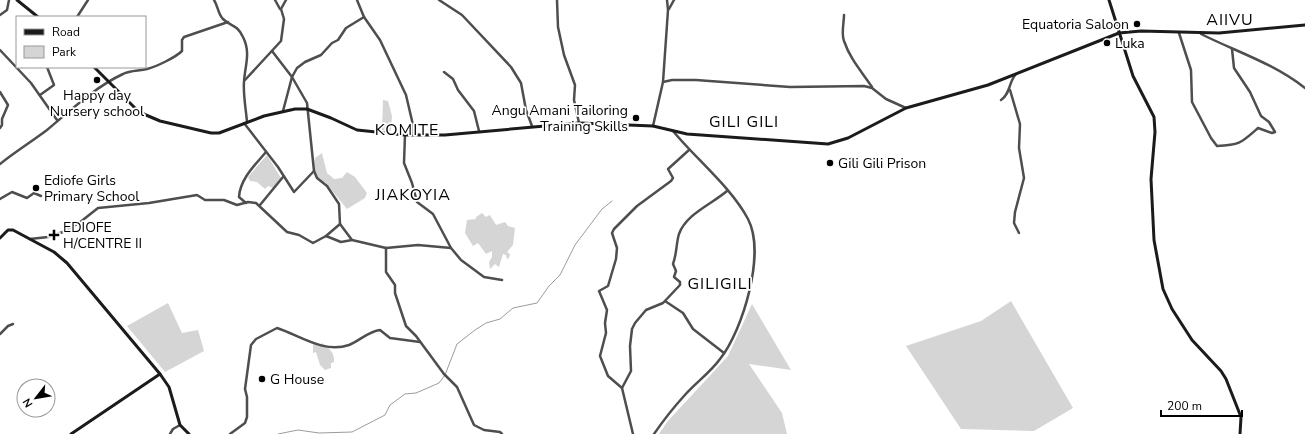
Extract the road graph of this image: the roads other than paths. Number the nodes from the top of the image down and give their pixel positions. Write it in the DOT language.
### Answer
graph roads {
  1 [pos="9,0"];
  2 [pos="17,0"];
  3 [pos="88,0"];
  4 [pos="214,0"];
  5 [pos="275,0"];
  6 [pos="286,0"];
  7 [pos="357,0"];
  8 [pos="439,0"];
  9 [pos="557,0"];
  10 [pos="667,0"];
  11 [pos="674,0"];
  12 [pos="1110,1"];
  13 [pos="281,10"];
  14 [pos="668,10"];
  15 [pos="0,15"];
  16 [pos="844,15"];
  17 [pos="37,16"];
  18 [pos="78,16"];
  19 [pos="364,17"];
  20 [pos="228,22"];
  21 [pos="1305,25"];
  22 [pos="1119,33"];
  23 [pos="1179,33"];
  24 [pos="1201,34"];
  25 [pos="1232,49"];
  26 [pos="0,50"];
  27 [pos="272,51"];
  28 [pos="47,68"];
  29 [pos="95,68"];
  30 [pos="444,72"];
  31 [pos="1016,74"];
  32 [pos="292,77"];
  33 [pos="244,81"];
  34 [pos="110,82"];
  35 [pos="663,82"];
  36 [pos="872,88"];
  37 [pos="1305,88"];
  38 [pos="1010,90"];
  39 [pos="0,92"];
  40 [pos="40,95"];
  41 [pos="1001,100"];
  42 [pos="906,108"];
  43 [pos="307,109"];
  44 [pos="283,111"];
  45 [pos="58,121"];
  46 [pos="246,122"];
  47 [pos="579,123"];
  48 [pos="532,126"];
  49 [pos="653,126"];
  50 [pos="0,128"];
  51 [pos="479,131"];
  52 [pos="673,131"];
  53 [pos="405,135"];
  54 [pos="412,135"];
  55 [pos="689,150"];
  56 [pos="266,152"];
  57 [pos="0,164"];
  58 [pos="314,171"];
  59 [pos="283,176"];
  60 [pos="727,191"];
  61 [pos="40,196"];
  62 [pos="0,199"];
  63 [pos="246,203"];
  64 [pos="260,205"];
  65 [pos="340,224"];
  66 [pos="1019,233"];
  67 [pos="326,236"];
  68 [pos="0,238"];
  69 [pos="30,239"];
  70 [pos="352,240"];
  71 [pos="386,248"];
  72 [pos="451,248"];
  73 [pos="502,280"];
  74 [pos="665,301"];
  75 [pos="13,324"];
  76 [pos="0,334"];
  77 [pos="420,342"];
  78 [pos="724,353"];
  79 [pos="160,374"];
  80 [pos="622,388"];
  81 [pos="180,425"];
  82 [pos="71,434"];
  83 [pos="170,434"];
  84 [pos="189,434"];
  85 [pos="230,434"];
  86 [pos="502,434"];
  87 [pos="633,434"];
  88 [pos="654,434"];
  89 [pos="1240,434"];
  1 -- 15 [label="street"];
  2 -- 17 [label="street"];
  3 -- 18 [label="street"];
  4 -- 20 [label="street"];
  5 -- 13 [label="street"];
  6 -- 13 [label="street"];
  7 -- 19 [label="street"];
  8 -- 48 [label="street"];
  9 -- 47 [label="street"];
  10 -- 14 [label="street"];
  11 -- 14 [label="street"];
  12 -- 22 [label="street"];
  13 -- 27 [label="street"];
  14 -- 35 [label="street"];
  16 -- 36 [label="street"];
  19 -- 32 [label="street"];
  19 -- 54 [label="street"];
  20 -- 33 [label="street"];
  20 -- 34 [label="street"];
  21 -- 24 [label="street"];
  22 -- 23 [label="street"];
  22 -- 31 [label="street"];
  22 -- 89 [label="street"];
  23 -- 24 [label="street"];
  23 -- 25 [label="street"];
  24 -- 25 [label="street"];
  25 -- 37 [label="street"];
  26 -- 40 [label="street"];
  27 -- 32 [label="street"];
  27 -- 33 [label="street"];
  28 -- 40 [label="street"];
  29 -- 34 [label="street"];
  30 -- 51 [label="street"];
  31 -- 38 [label="street"];
  31 -- 42 [label="street"];
  32 -- 43 [label="street"];
  32 -- 44 [label="street"];
  33 -- 46 [label="street"];
  34 -- 45 [label="street"];
  34 -- 46 [label="street"];
  35 -- 36 [label="street"];
  35 -- 49 [label="street"];
  36 -- 42 [label="street"];
  38 -- 41 [label="street"];
  38 -- 66 [label="street"];
  39 -- 50 [label="street"];
  40 -- 45 [label="street"];
  42 -- 52 [label="street"];
  43 -- 44 [label="street"];
  43 -- 53 [label="street"];
  43 -- 58 [label="street"];
  44 -- 46 [label="street"];
  45 -- 57 [label="street"];
  46 -- 56 [label="street"];
  47 -- 48 [label="street"];
  47 -- 49 [label="street"];
  48 -- 51 [label="street"];
  49 -- 52 [label="street"];
  51 -- 54 [label="street"];
  52 -- 55 [label="street"];
  53 -- 54 [label="street"];
  53 -- 72 [label="street"];
  55 -- 60 [label="street"];
  55 -- 80 [label="street"];
  56 -- 59 [label="street"];
  56 -- 63 [label="street"];
  58 -- 59 [label="street"];
  58 -- 65 [label="street"];
  59 -- 64 [label="street"];
  60 -- 74 [label="street"];
  60 -- 78 [label="street"];
  61 -- 62 [label="street"];
  63 -- 64 [label="street"];
  63 -- 69 [label="street"];
  64 -- 67 [label="street"];
  65 -- 67 [label="street"];
  65 -- 70 [label="street"];
  67 -- 70 [label="street"];
  68 -- 69 [label="street"];
  69 -- 79 [label="street"];
  70 -- 71 [label="street"];
  71 -- 72 [label="street"];
  71 -- 77 [label="street"];
  72 -- 73 [label="street"];
  74 -- 78 [label="street"];
  74 -- 80 [label="street"];
  75 -- 76 [label="street"];
  77 -- 85 [label="street"];
  77 -- 86 [label="street"];
  78 -- 88 [label="street"];
  79 -- 81 [label="street"];
  79 -- 82 [label="street"];
  80 -- 87 [label="street"];
  81 -- 83 [label="street"];
  81 -- 84 [label="street"];
}
